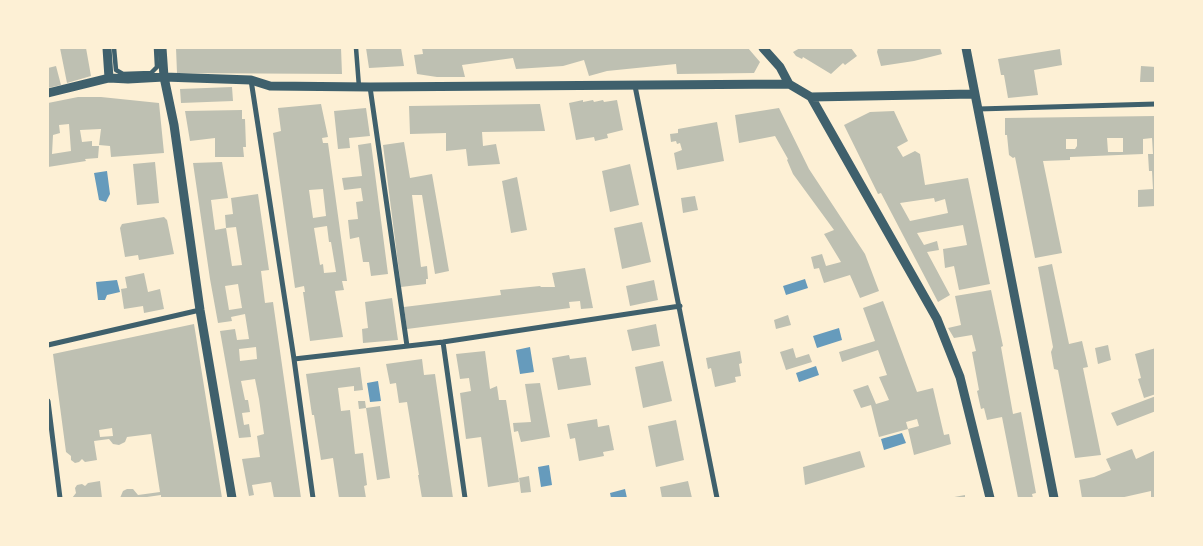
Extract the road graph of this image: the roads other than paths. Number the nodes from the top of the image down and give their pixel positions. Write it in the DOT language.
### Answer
graph roads {
  1 [pos="107,48"];
  2 [pos="114,48"];
  3 [pos="156,48"];
  4 [pos="162,48"];
  5 [pos="356,48"];
  6 [pos="762,48"];
  7 [pos="966,48"];
  8 [pos="164,77"];
  9 [pos="109,78"];
  10 [pos="251,80"];
  11 [pos="789,84"];
  12 [pos="635,86"];
  13 [pos="359,87"];
  14 [pos="370,87"];
  15 [pos="48,93"];
  16 [pos="974,94"];
  17 [pos="811,97"];
  18 [pos="1156,104"];
  19 [pos="977,109"];
  20 [pos="680,306"];
  21 [pos="200,310"];
  22 [pos="443,342"];
  23 [pos="48,345"];
  24 [pos="407,346"];
  25 [pos="294,359"];
  26 [pos="48,401"];
  27 [pos="60,498"];
  28 [pos="232,498"];
  29 [pos="313,498"];
  30 [pos="465,498"];
  31 [pos="717,498"];
  32 [pos="990,498"];
  33 [pos="1054,498"];
  1 -- 9 [label="street"];
  2 -- 3 [label="street"];
  4 -- 8 [label="street"];
  5 -- 13 [label="street"];
  6 -- 11 [label="street"];
  7 -- 16 [label="street"];
  8 -- 9 [label="street"];
  8 -- 10 [label="street"];
  8 -- 21 [label="street"];
  9 -- 15 [label="street"];
  10 -- 13 [label="street"];
  10 -- 25 [label="street"];
  11 -- 12 [label="street"];
  11 -- 17 [label="street"];
  12 -- 14 [label="street"];
  12 -- 20 [label="street"];
  13 -- 14 [label="street"];
  14 -- 24 [label="street"];
  16 -- 17 [label="street"];
  16 -- 19 [label="street"];
  17 -- 32 [label="street"];
  18 -- 19 [label="street"];
  19 -- 33 [label="street"];
  20 -- 22 [label="street"];
  20 -- 31 [label="street"];
  21 -- 23 [label="street"];
  21 -- 28 [label="street"];
  22 -- 24 [label="street"];
  22 -- 30 [label="street"];
  24 -- 25 [label="street"];
  25 -- 29 [label="street"];
  26 -- 27 [label="street"];
}
